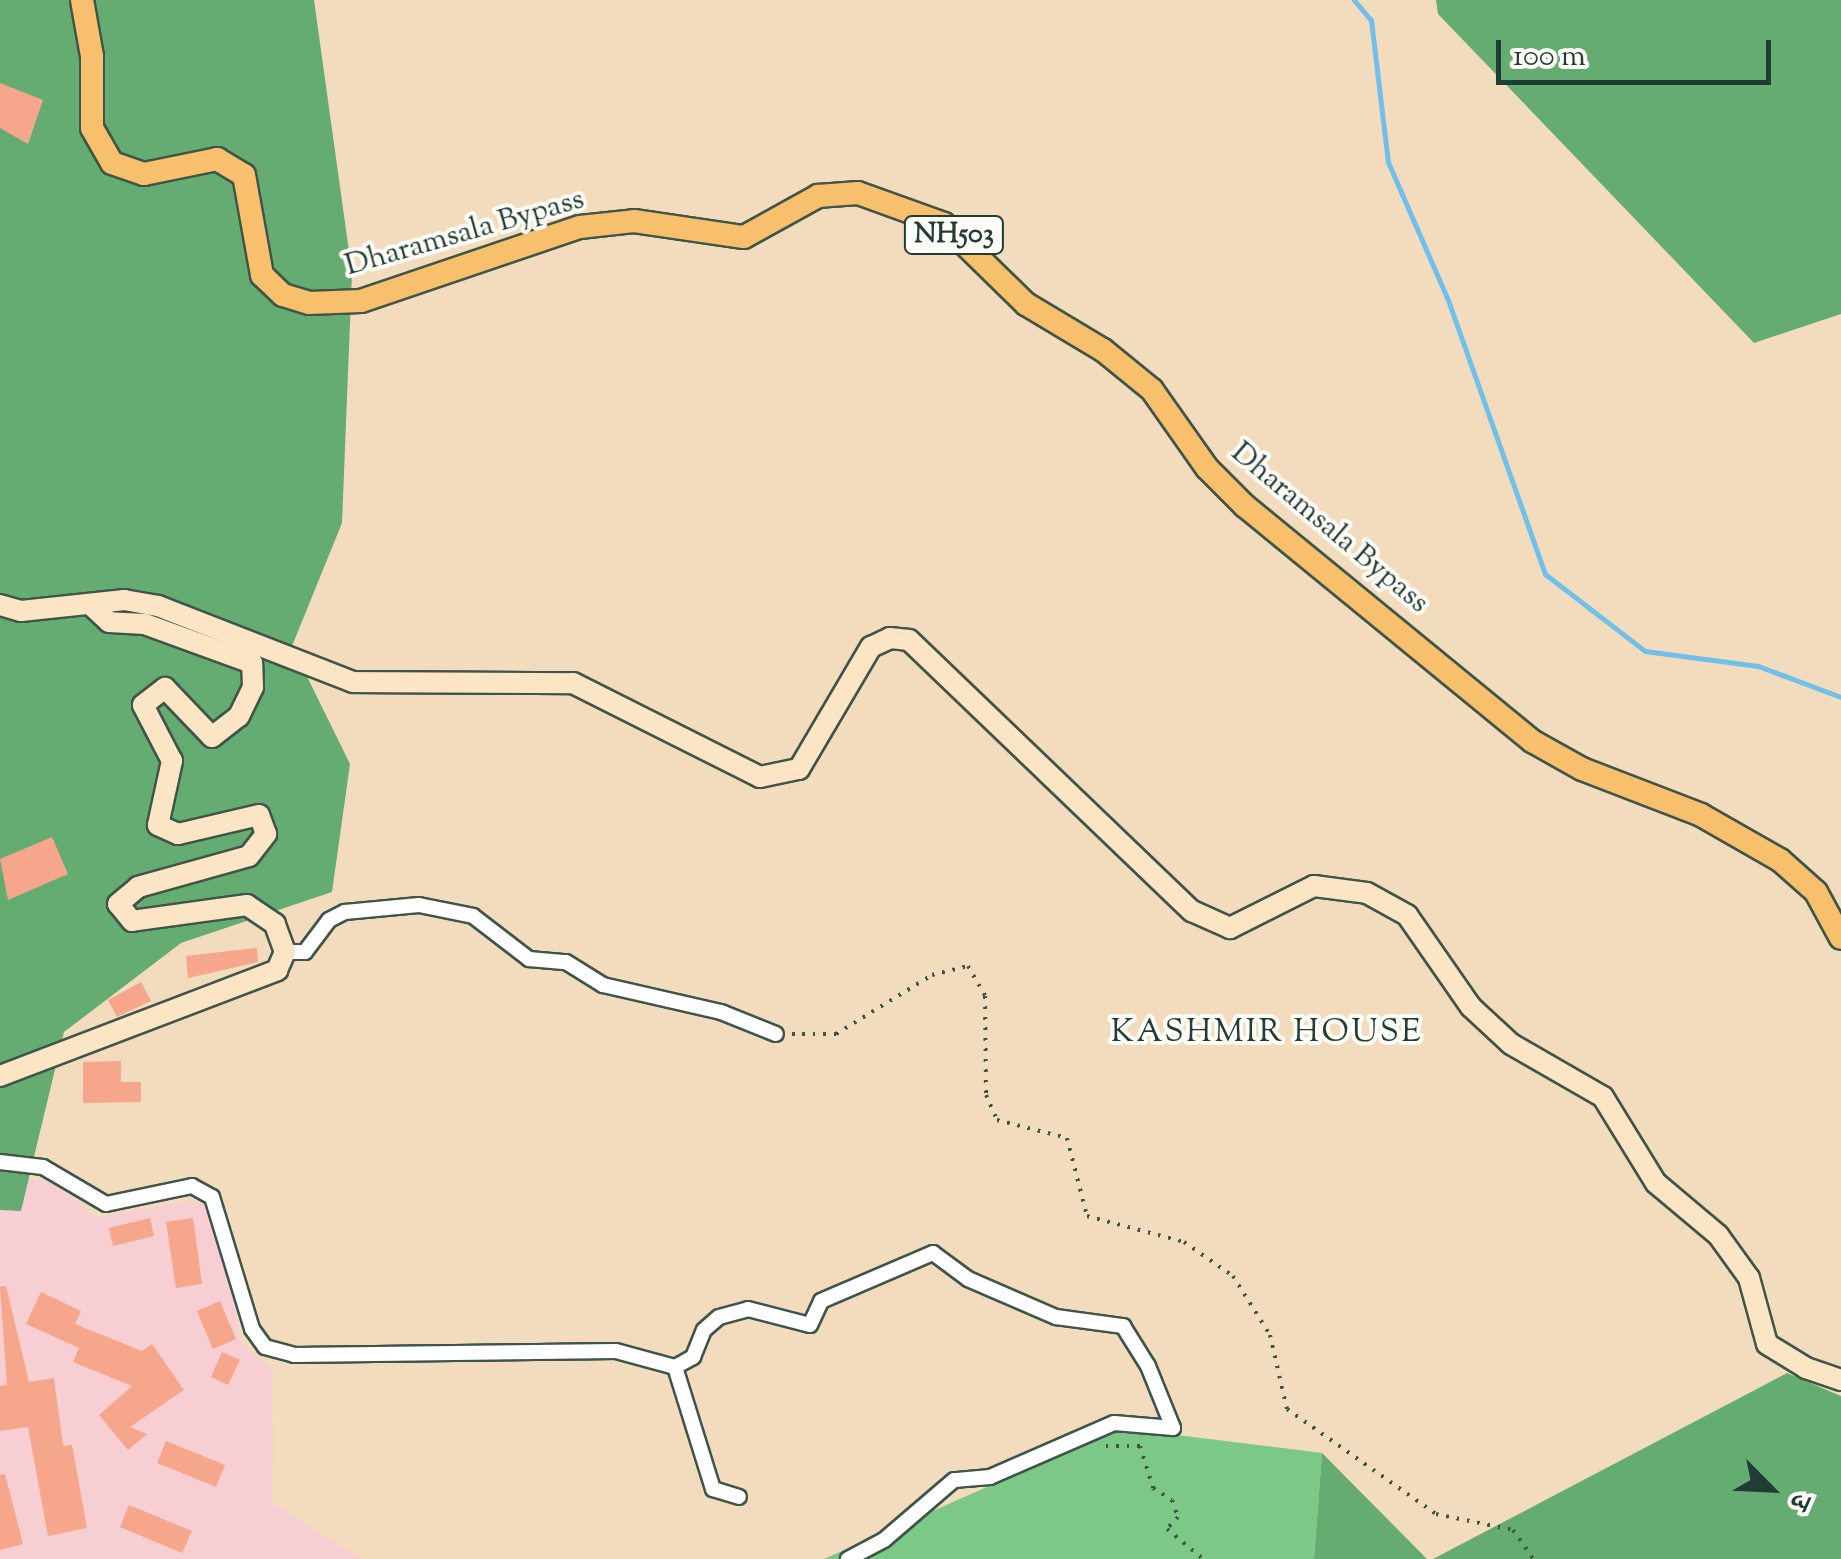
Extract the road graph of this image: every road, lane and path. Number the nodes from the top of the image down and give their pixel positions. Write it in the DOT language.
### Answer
graph roads {
  1 [pos="82,0"];
  2 [pos="0,606"];
  3 [pos="93,606"];
  4 [pos="1841,938"];
  5 [pos="284,952"];
  6 [pos="776,1034"];
  7 [pos="0,1076"];
  8 [pos="0,1162"];
  9 [pos="675,1367"];
  10 [pos="1841,1380"];
  11 [pos="1072,1437"];
  12 [pos="739,1496"];
  13 [pos="848,1559"];
  14 [pos="1202,1559"];
  15 [pos="1534,1559"];
  1 -- 4 [label="main road, Dharamsala Bypass / NH503"];
  2 -- 3 [label="main road"];
  3 -- 5 [label="main road"];
  3 -- 10 [label="main road"];
  5 -- 6 [label="street"];
  5 -- 7 [label="main road"];
  6 -- 15 [label="path"];
  8 -- 9 [label="street"];
  9 -- 11 [label="street"];
  9 -- 12 [label="street"];
  11 -- 13 [label="street"];
  11 -- 14 [label="path"];
}
